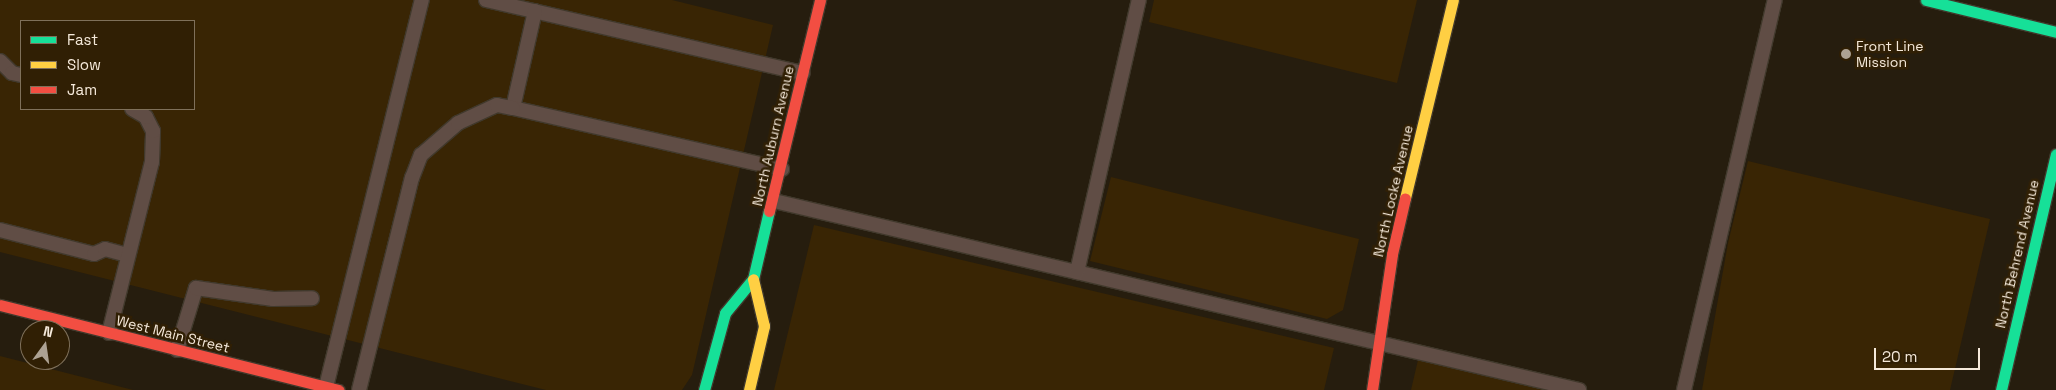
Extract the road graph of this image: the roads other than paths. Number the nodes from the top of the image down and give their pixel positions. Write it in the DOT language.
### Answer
graph roads {
  1 [pos="422,0"];
  2 [pos="486,0"];
  3 [pos="820,0"];
  4 [pos="1139,0"];
  5 [pos="1453,0"];
  6 [pos="1776,0"];
  7 [pos="1926,0"];
  8 [pos="535,11"];
  9 [pos="2056,32"];
  10 [pos="0,61"];
  11 [pos="804,73"];
  12 [pos="20,75"];
  13 [pos="513,108"];
  14 [pos="134,110"];
  15 [pos="2056,154"];
  16 [pos="782,168"];
  17 [pos="774,201"];
  18 [pos="0,230"];
  19 [pos="128,255"];
  20 [pos="1077,272"];
  21 [pos="753,279"];
  22 [pos="312,298"];
  23 [pos="0,305"];
  24 [pos="109,333"];
  25 [pos="1379,343"];
  26 [pos="177,350"];
  27 [pos="332,389"];
  28 [pos="359,390"];
  29 [pos="704,390"];
  30 [pos="749,390"];
  31 [pos="1372,390"];
  32 [pos="1578,390"];
  33 [pos="1684,390"];
  34 [pos="2001,390"];
  1 -- 27 [label="lane"];
  2 -- 8 [label="lane"];
  3 -- 11 [label="main road, North Auburn Avenue"];
  4 -- 20 [label="lane"];
  5 -- 25 [label="main road, North Locke Avenue"];
  6 -- 33 [label="lane"];
  7 -- 9 [label="main road"];
  8 -- 11 [label="lane"];
  8 -- 13 [label="lane"];
  10 -- 12 [label="lane"];
  11 -- 16 [label="main road, North Auburn Avenue"];
  13 -- 16 [label="lane"];
  13 -- 28 [label="lane"];
  14 -- 19 [label="lane"];
  15 -- 34 [label="main road, North Behrend Avenue"];
  16 -- 17 [label="main road, North Auburn Avenue"];
  17 -- 20 [label="lane"];
  17 -- 21 [label="main road, North Auburn Avenue"];
  18 -- 19 [label="lane"];
  19 -- 24 [label="lane"];
  20 -- 25 [label="lane"];
  21 -- 29 [label="main road, North Auburn Avenue"];
  21 -- 30 [label="main road, North Auburn Avenue"];
  22 -- 26 [label="lane"];
  23 -- 24 [label="main road, West Main Street"];
  24 -- 26 [label="main road, West Main Street"];
  25 -- 31 [label="main road, North Locke Avenue"];
  25 -- 32 [label="lane"];
  26 -- 27 [label="main road, West Main Street"];
}
